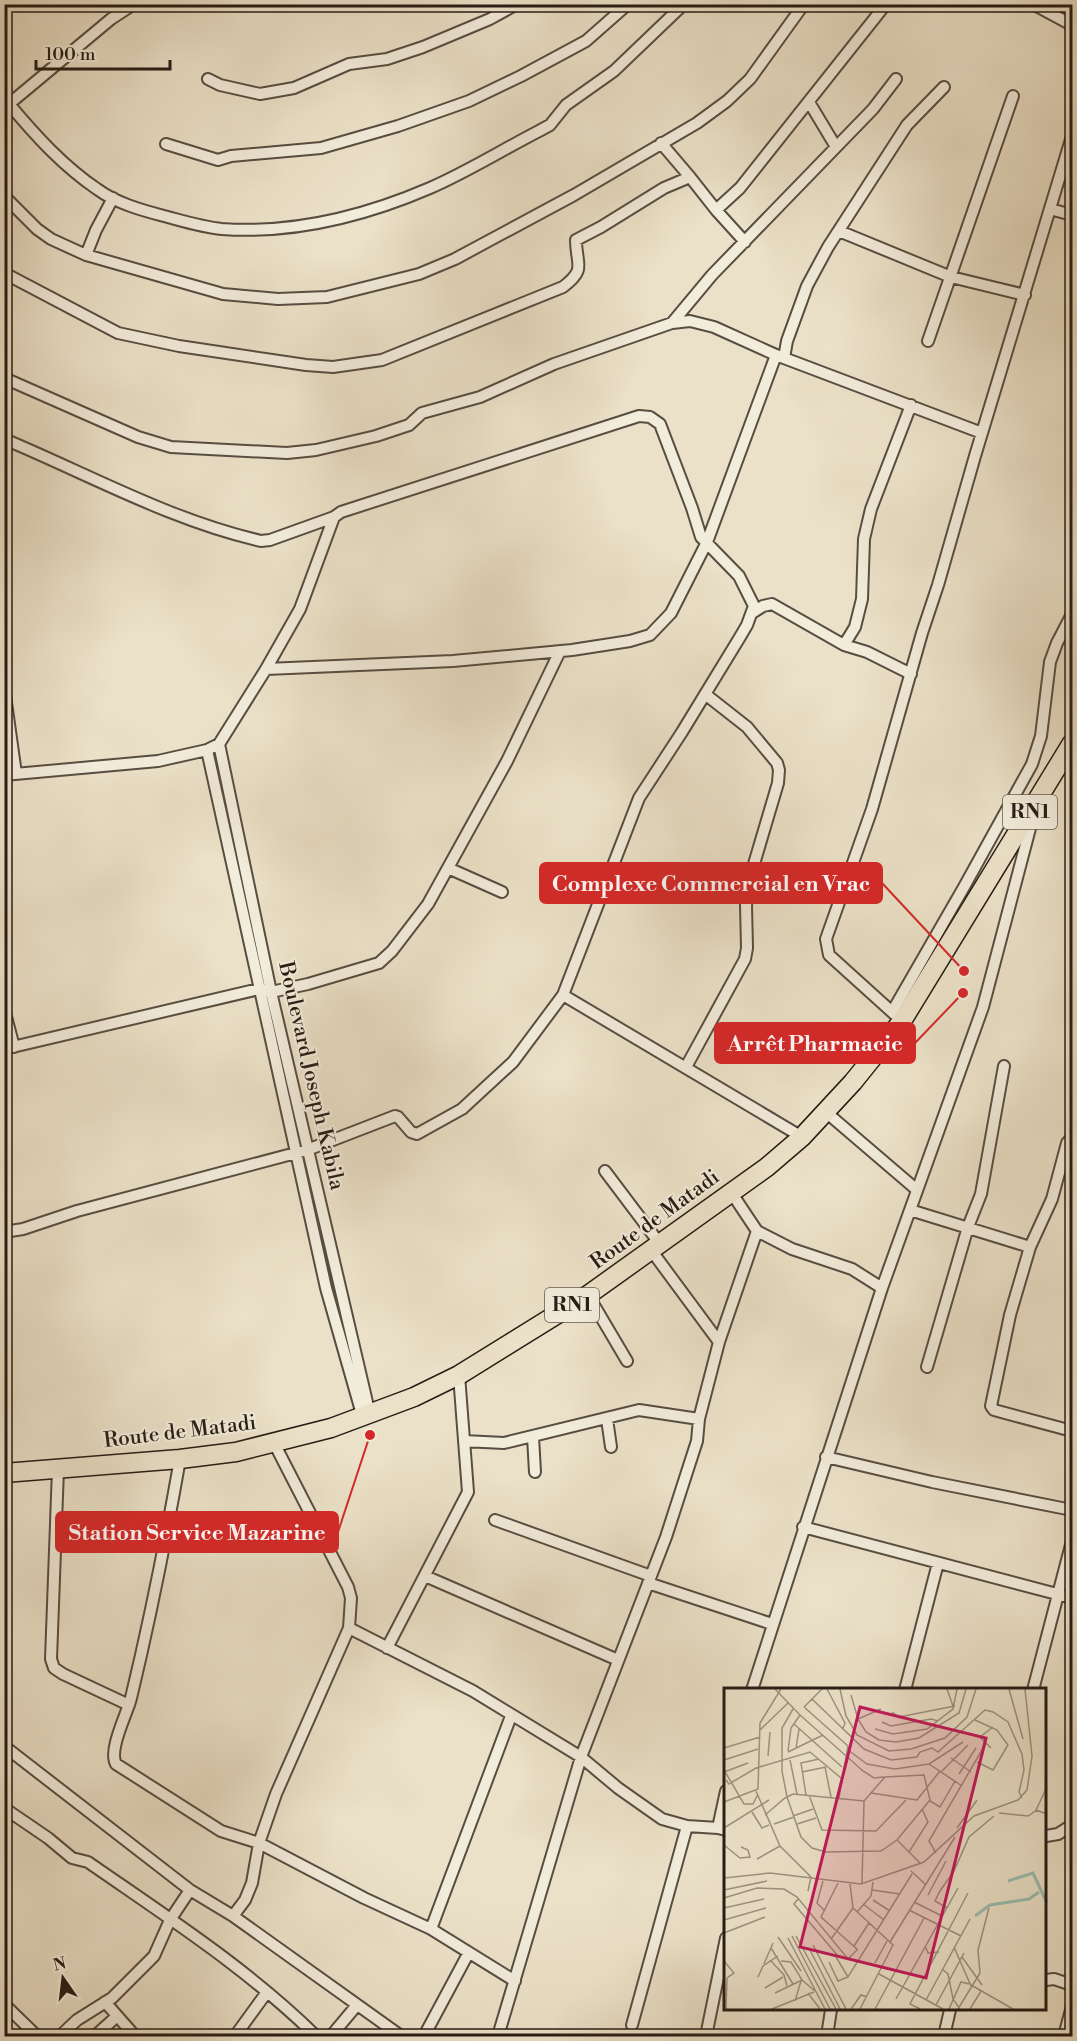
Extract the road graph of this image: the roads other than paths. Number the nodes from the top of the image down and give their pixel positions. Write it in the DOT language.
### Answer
graph roads {
  1 [pos="134,4"];
  2 [pos="298,4"];
  3 [pos="319,4"];
  4 [pos="517,4"];
  5 [pos="628,4"];
  6 [pos="684,4"];
  7 [pos="804,4"];
  8 [pos="886,4"];
  9 [pos="1033,4"];
  10 [pos="1072,25"];
  11 [pos="208,79"];
  12 [pos="896,79"];
  13 [pos="944,87"];
  14 [pos="1013,96"];
  15 [pos="7,101"];
  16 [pos="809,102"];
  17 [pos="1072,136"];
  18 [pos="661,143"];
  19 [pos="166,144"];
  20 [pos="836,147"];
  21 [pos="690,177"];
  22 [pos="4,196"];
  23 [pos="113,198"];
  24 [pos="1050,209"];
  25 [pos="716,210"];
  26 [pos="1072,215"];
  27 [pos="839,231"];
  28 [pos="745,242"];
  29 [pos="86,255"];
  30 [pos="4,273"];
  31 [pos="951,277"];
  32 [pos="1025,296"];
  33 [pos="672,323"];
  34 [pos="928,341"];
  35 [pos="780,357"];
  36 [pos="4,378"];
  37 [pos="911,405"];
  38 [pos="982,433"];
  39 [pos="4,440"];
  40 [pos="334,517"];
  41 [pos="707,542"];
  42 [pos="752,613"];
  43 [pos="1072,614"];
  44 [pos="844,645"];
  45 [pos="560,651"];
  46 [pos="267,669"];
  47 [pos="910,674"];
  48 [pos="4,688"];
  49 [pos="705,694"];
  50 [pos="1072,743"];
  51 [pos="219,744"];
  52 [pos="207,750"];
  53 [pos="10,774"];
  54 [pos="1037,802"];
  55 [pos="448,868"];
  56 [pos="502,892"];
  57 [pos="259,989"];
  58 [pos="271,992"];
  59 [pos="563,995"];
  60 [pos="4,1009"];
  61 [pos="897,1016"];
  62 [pos="9,1048"];
  63 [pos="1004,1066"];
  64 [pos="686,1067"];
  65 [pos="827,1113"];
  66 [pos="802,1137"];
  67 [pos="1072,1137"];
  68 [pos="302,1151"];
  69 [pos="605,1171"];
  70 [pos="917,1190"];
  71 [pos="731,1192"];
  72 [pos="910,1210"];
  73 [pos="968,1227"];
  74 [pos="757,1231"];
  75 [pos="4,1232"];
  76 [pos="655,1247"];
  77 [pos="1030,1248"];
  78 [pos="882,1288"];
  79 [pos="588,1295"];
  80 [pos="719,1342"];
  81 [pos="627,1361"];
  82 [pos="927,1367"];
  83 [pos="459,1375"];
  84 [pos="366,1416"];
  85 [pos="607,1419"];
  86 [pos="699,1419"];
  87 [pos="1072,1431"];
  88 [pos="533,1437"];
  89 [pos="464,1441"];
  90 [pos="274,1443"];
  91 [pos="611,1447"];
  92 [pos="826,1457"];
  93 [pos="180,1459"];
  94 [pos="58,1469"];
  95 [pos="535,1472"];
  96 [pos="4,1473"];
  97 [pos="1072,1510"];
  98 [pos="495,1520"];
  99 [pos="803,1527"];
  100 [pos="1072,1541"];
  101 [pos="938,1563"];
  102 [pos="425,1576"];
  103 [pos="649,1579"];
  104 [pos="1059,1595"];
  105 [pos="1072,1598"];
  106 [pos="771,1624"];
  107 [pos="349,1628"];
  108 [pos="387,1648"];
  109 [pos="618,1660"];
  110 [pos="753,1688"];
  111 [pos="907,1688"];
  112 [pos="1034,1688"];
  113 [pos="129,1705"];
  114 [pos="512,1716"];
  115 [pos="4,1746"];
  116 [pos="581,1757"];
  117 [pos="4,1808"];
  118 [pos="724,1810"];
  119 [pos="1072,1825"];
  120 [pos="687,1826"];
  121 [pos="722,1829"];
  122 [pos="1047,1836"];
  123 [pos="259,1843"];
  124 [pos="190,1890"];
  125 [pos="233,1916"];
  126 [pos="170,1920"];
  127 [pos="431,1929"];
  128 [pos="724,1948"];
  129 [pos="468,1954"];
  130 [pos="1047,1980"];
  131 [pos="515,1981"];
  132 [pos="1072,1985"];
  133 [pos="267,1992"];
  134 [pos="105,2002"];
  135 [pos="4,2004"];
  136 [pos="357,2005"];
  137 [pos="1072,2006"];
  138 [pos="831,2011"];
  139 [pos="950,2011"];
  140 [pos="116,2017"];
  141 [pos="632,2025"];
  142 [pos="37,2037"];
  143 [pos="60,2037"];
  144 [pos="95,2037"];
  145 [pos="135,2037"];
  146 [pos="235,2037"];
  147 [pos="316,2037"];
  148 [pos="331,2037"];
  149 [pos="401,2037"];
  150 [pos="424,2037"];
  151 [pos="498,2037"];
  152 [pos="706,2037"];
  153 [pos="827,2037"];
  154 [pos="944,2037"];
  155 [pos="1064,2037"];
  1 -- 15 [label="street"];
  2 -- 3 [label="street"];
  4 -- 11 [label="street"];
  5 -- 19 [label="street"];
  6 -- 23 [label="street"];
  7 -- 18 [label="street"];
  8 -- 16 [label="street"];
  9 -- 10 [label="street"];
  12 -- 20 [label="street"];
  13 -- 27 [label="street"];
  14 -- 31 [label="street"];
  15 -- 23 [label="street"];
  16 -- 20 [label="street"];
  16 -- 25 [label="street"];
  17 -- 24 [label="street"];
  18 -- 21 [label="street"];
  18 -- 29 [label="street"];
  20 -- 28 [label="street"];
  21 -- 25 [label="street"];
  21 -- 30 [label="street"];
  22 -- 29 [label="street"];
  23 -- 29 [label="street"];
  24 -- 26 [label="street"];
  24 -- 32 [label="street"];
  25 -- 28 [label="street"];
  27 -- 31 [label="street"];
  27 -- 35 [label="street"];
  28 -- 33 [label="street"];
  31 -- 32 [label="street"];
  31 -- 34 [label="street"];
  32 -- 38 [label="street"];
  33 -- 35 [label="street"];
  33 -- 36 [label="street"];
  35 -- 37 [label="street"];
  35 -- 41 [label="street"];
  37 -- 38 [label="street"];
  37 -- 44 [label="street"];
  38 -- 47 [label="street"];
  39 -- 40 [label="street"];
  40 -- 41 [label="street"];
  40 -- 46 [label="street"];
  41 -- 42 [label="street"];
  41 -- 45 [label="street"];
  42 -- 44 [label="street"];
  42 -- 49 [label="street"];
  43 -- 61 [label="street"];
  44 -- 47 [label="street"];
  45 -- 46 [label="street"];
  45 -- 55 [label="street"];
  46 -- 51 [label="street"];
  47 -- 61 [label="street"];
  48 -- 53 [label="street"];
  49 -- 59 [label="street"];
  49 -- 64 [label="street"];
  50 -- 54 [label="highway, Route de Matadi / RN1"];
  51 -- 52 [label="street"];
  51 -- 58 [label="street, Boulevard Joseph Kabila"];
  52 -- 53 [label="street"];
  52 -- 57 [label="street, Boulevard Joseph Kabila"];
  54 -- 61 [label="highway, Route de Matadi / RN1"];
  54 -- 70 [label="street"];
  55 -- 56 [label="street"];
  55 -- 58 [label="street"];
  57 -- 58 [label="street"];
  57 -- 62 [label="street"];
  57 -- 68 [label="street, Boulevard Joseph Kabila"];
  58 -- 68 [label="street, Boulevard Joseph Kabila"];
  59 -- 64 [label="street"];
  59 -- 68 [label="street"];
  60 -- 62 [label="street"];
  61 -- 65 [label="highway, Route de Matadi / RN1"];
  63 -- 73 [label="street"];
  64 -- 66 [label="street"];
  65 -- 66 [label="highway, Route de Matadi / RN1"];
  65 -- 70 [label="street"];
  66 -- 71 [label="highway, Route de Matadi / RN1"];
  67 -- 77 [label="street"];
  68 -- 75 [label="street"];
  68 -- 84 [label="street, Boulevard Joseph Kabila"];
  69 -- 76 [label="street"];
  70 -- 72 [label="street"];
  71 -- 74 [label="street"];
  71 -- 76 [label="highway, Route de Matadi / RN1"];
  72 -- 73 [label="street"];
  72 -- 78 [label="street"];
  73 -- 77 [label="street"];
  73 -- 82 [label="street"];
  74 -- 78 [label="street"];
  74 -- 80 [label="street"];
  76 -- 79 [label="highway, Route de Matadi / RN1"];
  76 -- 80 [label="street"];
  77 -- 87 [label="street"];
  78 -- 92 [label="street"];
  79 -- 81 [label="street"];
  79 -- 83 [label="highway, Route de Matadi / RN1"];
  80 -- 86 [label="street"];
  83 -- 84 [label="highway, Route de Matadi / RN1"];
  83 -- 89 [label="street"];
  84 -- 90 [label="highway, Route de Matadi / RN1"];
  85 -- 86 [label="street"];
  85 -- 88 [label="street"];
  85 -- 91 [label="street"];
  86 -- 103 [label="street"];
  88 -- 89 [label="street"];
  88 -- 95 [label="street"];
  89 -- 102 [label="street"];
  90 -- 93 [label="highway, Route de Matadi / RN1"];
  90 -- 107 [label="street"];
  92 -- 97 [label="street"];
  92 -- 99 [label="street"];
  93 -- 94 [label="highway, Route de Matadi / RN1"];
  93 -- 113 [label="street"];
  94 -- 96 [label="highway, Route de Matadi / RN1"];
  94 -- 113 [label="street"];
  98 -- 103 [label="street"];
  99 -- 101 [label="street"];
  99 -- 106 [label="street"];
  100 -- 104 [label="street"];
  101 -- 104 [label="street"];
  101 -- 111 [label="street"];
  102 -- 108 [label="street"];
  102 -- 109 [label="street"];
  103 -- 106 [label="street"];
  103 -- 109 [label="street"];
  104 -- 105 [label="street"];
  104 -- 112 [label="street"];
  106 -- 110 [label="street"];
  107 -- 108 [label="street"];
  107 -- 123 [label="street"];
  108 -- 114 [label="street"];
  109 -- 116 [label="street"];
  113 -- 123 [label="street"];
  114 -- 116 [label="street"];
  114 -- 127 [label="street"];
  115 -- 124 [label="street"];
  116 -- 120 [label="street"];
  116 -- 131 [label="street"];
  117 -- 126 [label="street"];
  118 -- 121 [label="street"];
  119 -- 122 [label="street"];
  120 -- 121 [label="street"];
  120 -- 141 [label="street"];
  123 -- 125 [label="street"];
  123 -- 127 [label="street"];
  124 -- 125 [label="street"];
  124 -- 126 [label="street"];
  125 -- 136 [label="street"];
  126 -- 133 [label="street"];
  126 -- 134 [label="street"];
  127 -- 129 [label="street"];
  128 -- 152 [label="street"];
  129 -- 131 [label="street"];
  129 -- 150 [label="street"];
  130 -- 132 [label="street"];
  131 -- 151 [label="street"];
  133 -- 146 [label="street"];
  133 -- 147 [label="street"];
  134 -- 140 [label="street"];
  134 -- 143 [label="street"];
  135 -- 142 [label="street"];
  136 -- 148 [label="street"];
  136 -- 149 [label="street"];
  137 -- 155 [label="street"];
  138 -- 153 [label="street"];
  139 -- 154 [label="street"];
  140 -- 144 [label="street"];
  140 -- 145 [label="street"];
}
